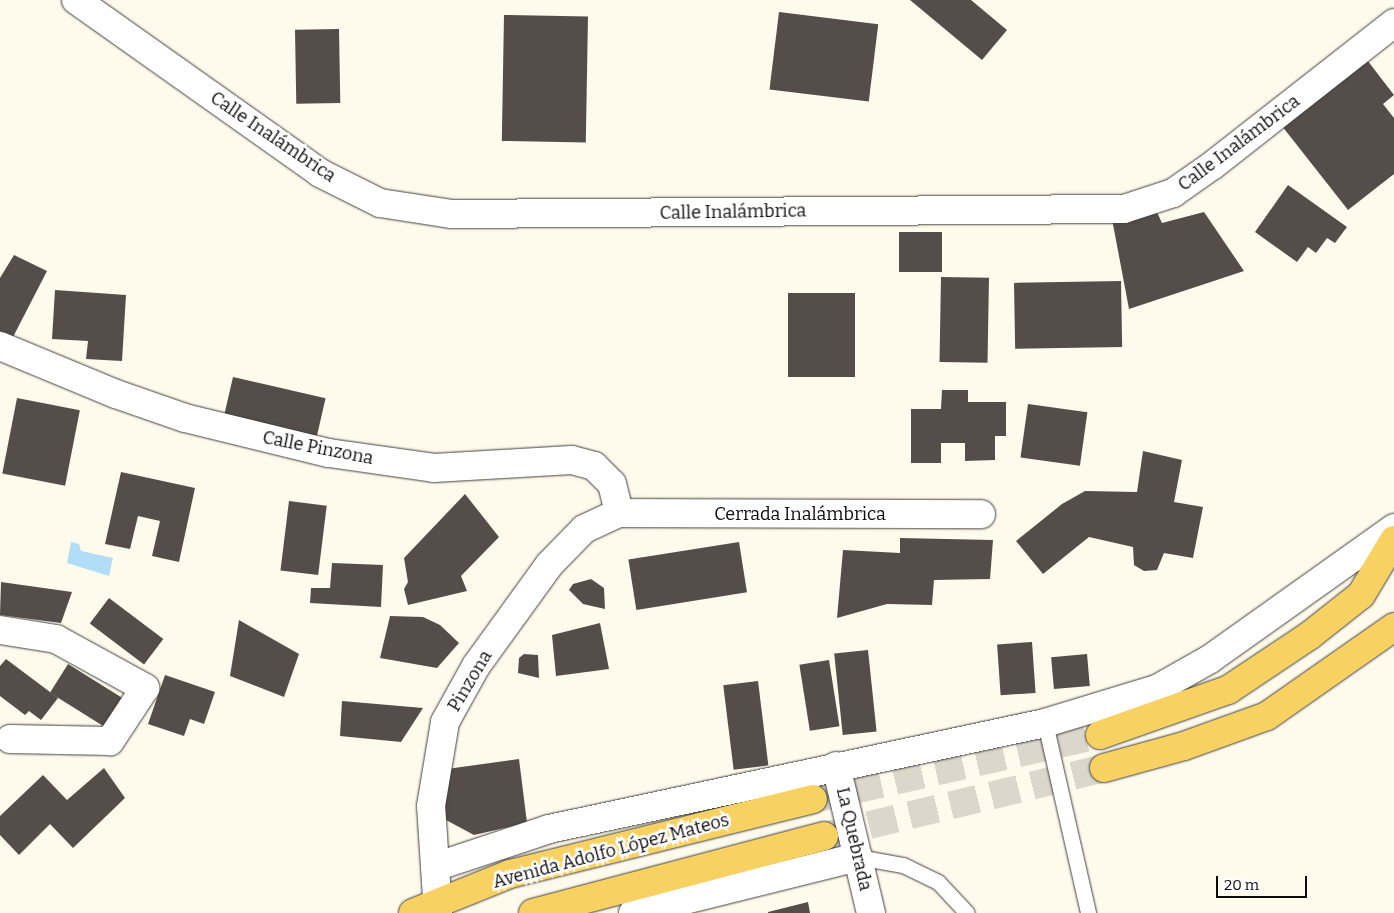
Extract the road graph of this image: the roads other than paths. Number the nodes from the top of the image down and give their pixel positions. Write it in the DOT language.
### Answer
graph roads {
  1 [pos="76,0"];
  2 [pos="1394,23"];
  3 [pos="0,346"];
  4 [pos="619,513"];
  5 [pos="981,514"];
  6 [pos="1394,528"];
  7 [pos="1394,540"];
  8 [pos="1394,627"];
  9 [pos="0,630"];
  10 [pos="1045,723"];
  11 [pos="1100,735"];
  12 [pos="3,744"];
  13 [pos="836,766"];
  14 [pos="1104,768"];
  15 [pos="813,799"];
  16 [pos="824,836"];
  17 [pos="858,858"];
  18 [pos="435,866"];
  19 [pos="429,910"];
  20 [pos="532,913"];
  21 [pos="633,913"];
  22 [pos="871,913"];
  23 [pos="967,913"];
  24 [pos="1088,913"];
  1 -- 2 [label="street, Calle Inalámbrica"];
  3 -- 4 [label="street, Calle Pinzona"];
  4 -- 5 [label="street, Cerrada Inalámbrica"];
  4 -- 18 [label="street, Pinzona"];
  6 -- 10 [label="street"];
  7 -- 11 [label="main road"];
  8 -- 14 [label="main road"];
  9 -- 12 [label="street"];
  10 -- 13 [label="street"];
  10 -- 24 [label="lane"];
  13 -- 17 [label="street, La Quebrada"];
  13 -- 18 [label="street"];
  15 -- 19 [label="main road, Avenida Adolfo López Mateos"];
  16 -- 20 [label="main road"];
  17 -- 21 [label="street"];
  17 -- 22 [label="street, La Quebrada"];
  17 -- 23 [label="lane"];
  18 -- 19 [label="street, Pinzona"];
}
